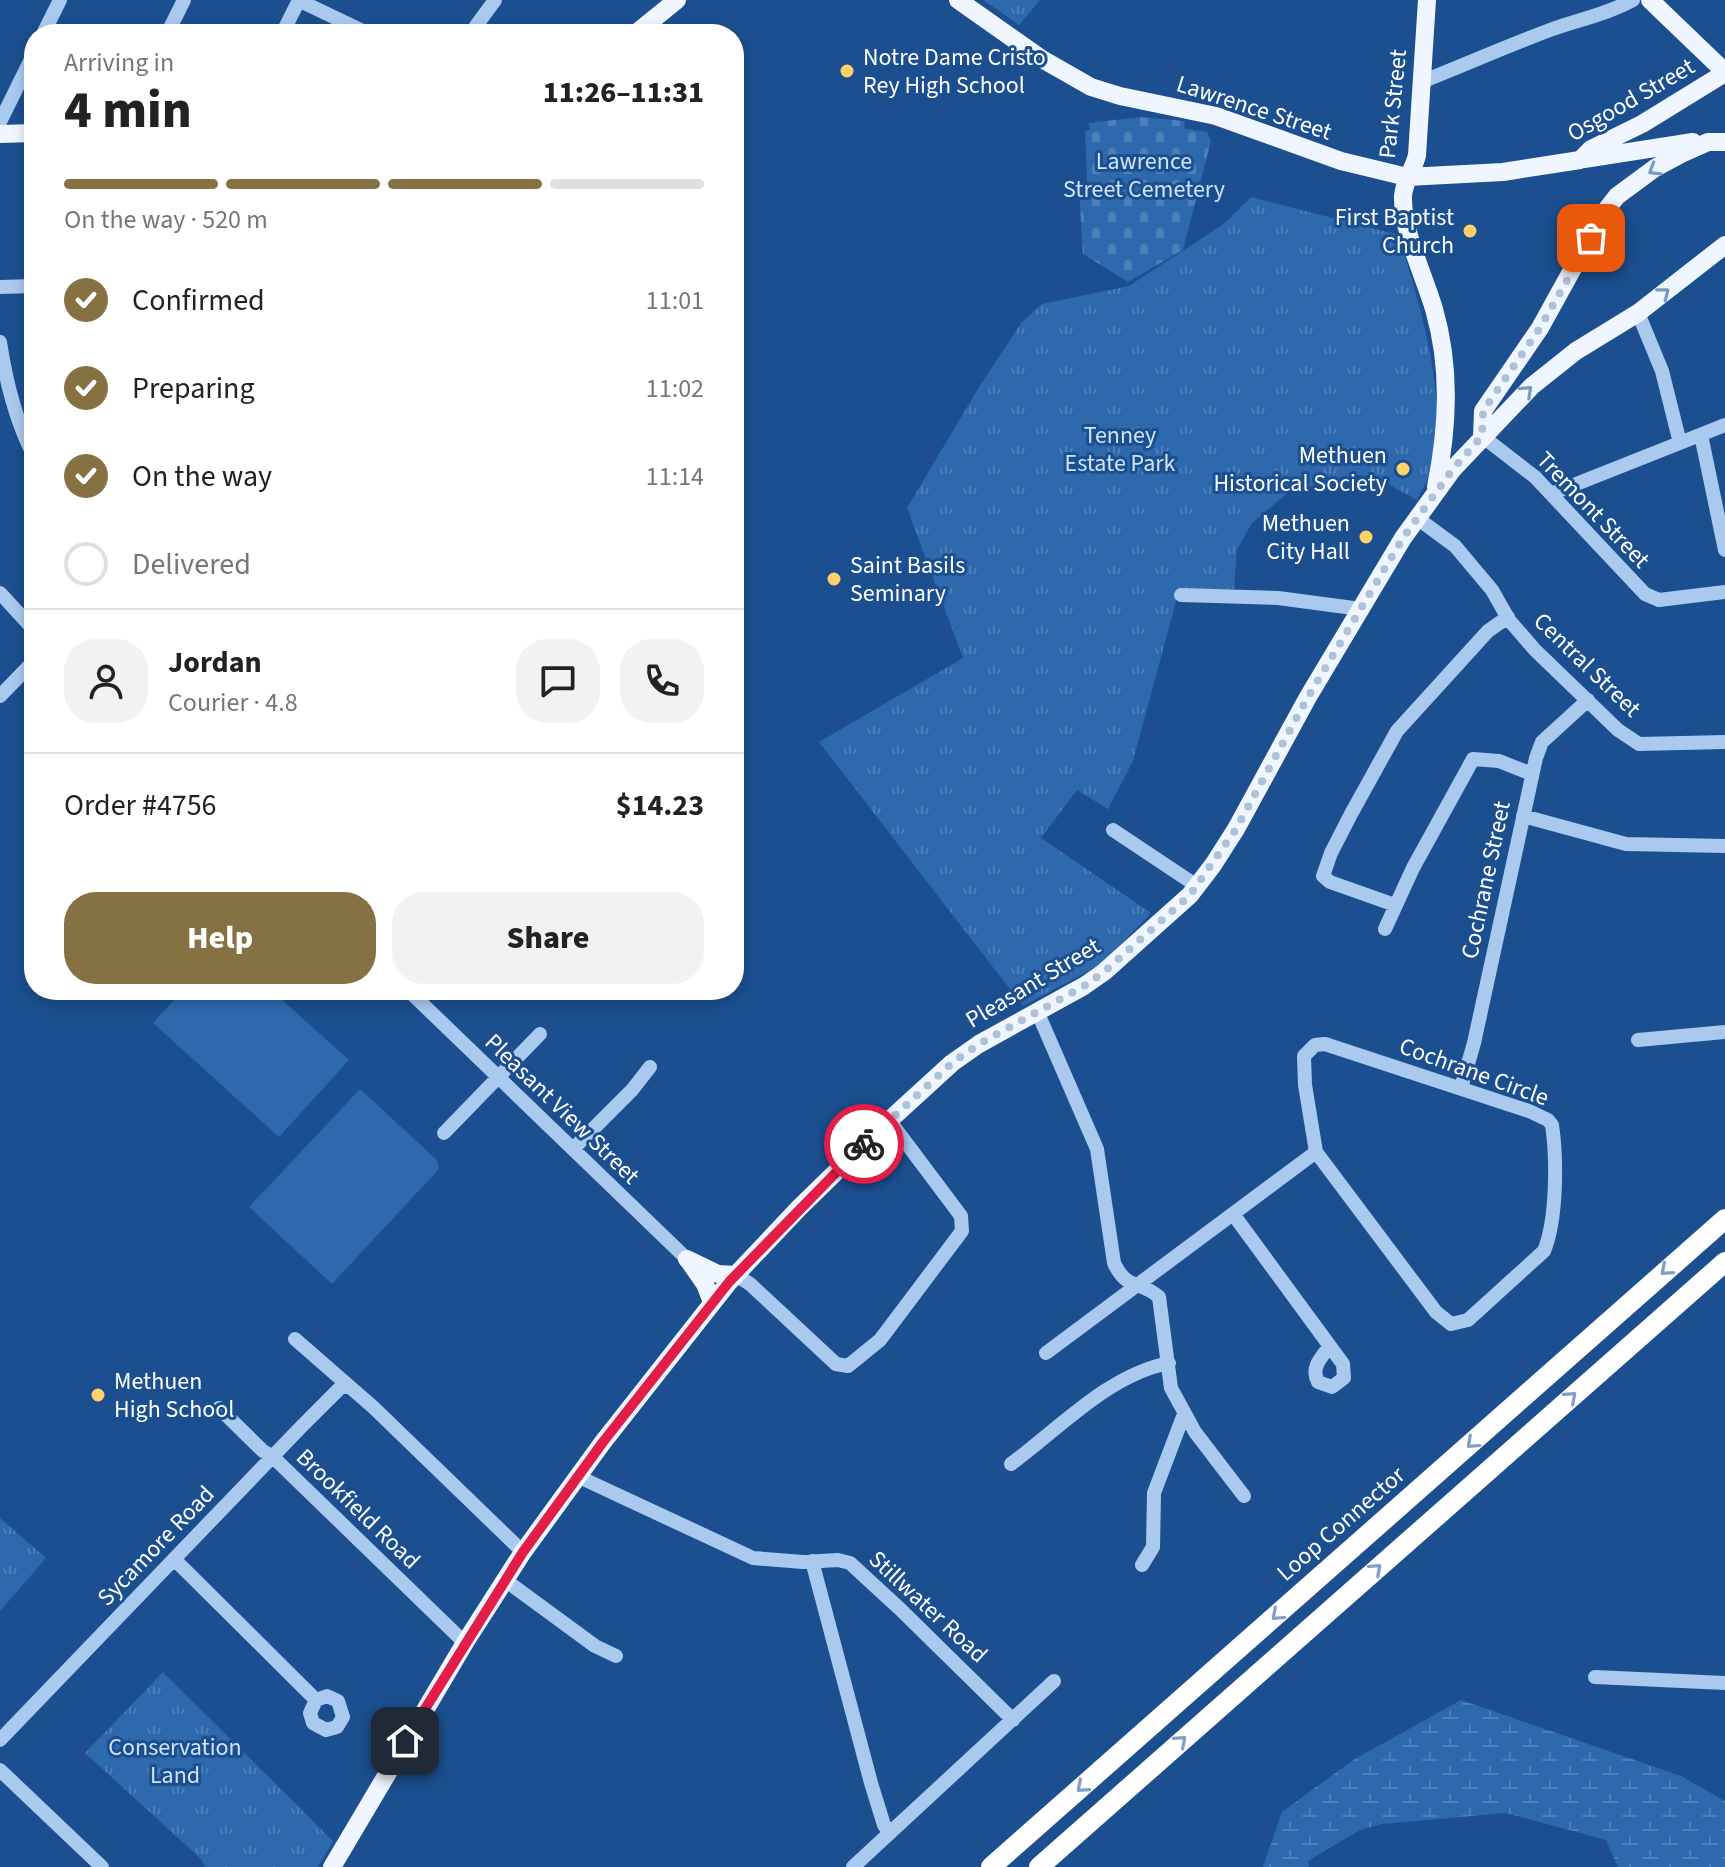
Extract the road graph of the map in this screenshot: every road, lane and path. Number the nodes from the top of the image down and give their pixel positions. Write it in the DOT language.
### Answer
graph roads {
  1 [pos="60,0"];
  2 [pos="184,0"];
  3 [pos="299,0"];
  4 [pos="495,0"];
  5 [pos="677,0"];
  6 [pos="958,0"];
  7 [pos="1427,0"];
  8 [pos="1605,0"];
  9 [pos="1633,0"];
  10 [pos="1650,0"];
  11 [pos="1594,14"];
  12 [pos="48,24"];
  13 [pos="172,24"];
  14 [pos="287,24"];
  15 [pos="348,24"];
  16 [pos="477,24"];
  17 [pos="647,24"];
  18 [pos="24,73"];
  19 [pos="1725,73"];
  20 [pos="1421,82"];
  21 [pos="0,122"];
  22 [pos="24,133"];
  23 [pos="0,134"];
  24 [pos="1716,142"];
  25 [pos="1580,160"];
  26 [pos="1560,163"];
  27 [pos="1407,177"];
  28 [pos="1725,245"];
  29 [pos="24,286"];
  30 [pos="0,287"];
  31 [pos="1638,313"];
  32 [pos="0,342"];
  33 [pos="1725,425"];
  34 [pos="1701,435"];
  35 [pos="1482,436"];
  36 [pos="24,437"];
  37 [pos="1680,443"];
  38 [pos="1434,493"];
  39 [pos="1551,494"];
  40 [pos="1417,518"];
  41 [pos="1725,550"];
  42 [pos="1725,592"];
  43 [pos="0,593"];
  44 [pos="1181,595"];
  45 [pos="1361,609"];
  46 [pos="1508,617"];
  47 [pos="24,619"];
  48 [pos="24,671"];
  49 [pos="0,696"];
  50 [pos="1588,700"];
  51 [pos="1725,742"];
  52 [pos="1532,774"];
  53 [pos="1523,816"];
  54 [pos="1113,830"];
  55 [pos="1725,846"];
  56 [pos="1197,886"];
  57 [pos="1395,905"];
  58 [pos="1385,929"];
  59 [pos="418,1000"];
  60 [pos="1037,1011"];
  61 [pos="1725,1032"];
  62 [pos="540,1034"];
  63 [pos="1638,1040"];
  64 [pos="650,1067"];
  65 [pos="498,1077"];
  66 [pos="1461,1088"];
  67 [pos="889,1120"];
  68 [pos="444,1133"];
  69 [pos="573,1149"];
  70 [pos="1316,1152"];
  71 [pos="1233,1214"];
  72 [pos="1725,1219"];
  73 [pos="687,1259"];
  74 [pos="1725,1262"];
  75 [pos="736,1275"];
  76 [pos="1138,1287"];
  77 [pos="712,1302"];
  78 [pos="295,1339"];
  79 [pos="1330,1346"];
  80 [pos="1046,1353"];
  81 [pos="1169,1363"];
  82 [pos="346,1386"];
  83 [pos="219,1408"];
  84 [pos="1184,1414"];
  85 [pos="273,1457"];
  86 [pos="1011,1464"];
  87 [pos="577,1476"];
  88 [pos="1244,1496"];
  89 [pos="523,1552"];
  90 [pos="174,1559"];
  91 [pos="812,1561"];
  92 [pos="1142,1565"];
  93 [pos="505,1580"];
  94 [pos="465,1643"];
  95 [pos="616,1656"];
  96 [pos="1595,1677"];
  97 [pos="1054,1681"];
  98 [pos="1725,1683"];
  99 [pos="316,1700"];
  100 [pos="1013,1720"];
  101 [pos="0,1740"];
  102 [pos="0,1770"];
  103 [pos="890,1833"];
  104 [pos="102,1867"];
  105 [pos="332,1867"];
  106 [pos="853,1867"];
  107 [pos="991,1867"];
  108 [pos="1039,1867"];
  1 -- 12 [label="street"];
  2 -- 13 [label="street"];
  3 -- 14 [label="street"];
  3 -- 15 [label="street"];
  4 -- 16 [label="street"];
  5 -- 17 [label="main road"];
  6 -- 27 [label="main road, Lawrence Street"];
  7 -- 20 [label="main road, Park Street"];
  8 -- 11 [label="street"];
  9 -- 11 [label="street"];
  10 -- 19 [label="main road"];
  11 -- 20 [label="street"];
  18 -- 21 [label="street"];
  19 -- 25 [label="main road, Osgood Street"];
  20 -- 27 [label="main road, Park Street"];
  22 -- 23 [label="main road"];
  24 -- 25 [label="main road"];
  24 -- 35 [label="main road, one-way"];
  25 -- 26 [label="main road, Osgood Street"];
  26 -- 27 [label="main road, Lawrence Street"];
  27 -- 38 [label="main road, Park Street"];
  31 -- 28 [label="main road, Pleasant Street, one-way"];
  29 -- 30 [label="street"];
  35 -- 31 [label="main road, Pleasant Street, one-way"];
  31 -- 37 [label="street"];
  32 -- 36 [label="street"];
  33 -- 34 [label="street"];
  34 -- 37 [label="street"];
  34 -- 41 [label="street"];
  35 -- 38 [label="main road, Pleasant Street"];
  35 -- 39 [label="street, Tremont Street"];
  37 -- 39 [label="street"];
  38 -- 40 [label="main road, Pleasant Street"];
  39 -- 42 [label="street, Tremont Street"];
  40 -- 45 [label="main road, Pleasant Street"];
  40 -- 46 [label="street, Central Street"];
  43 -- 47 [label="street"];
  44 -- 45 [label="street"];
  45 -- 56 [label="main road, Pleasant Street"];
  46 -- 50 [label="street, Central Street"];
  46 -- 57 [label="street"];
  48 -- 49 [label="street"];
  50 -- 51 [label="street, Central Street"];
  50 -- 52 [label="street, Cochrane Street"];
  52 -- 53 [label="street, Cochrane Street"];
  52 -- 57 [label="street"];
  53 -- 55 [label="street"];
  53 -- 66 [label="street, Cochrane Street"];
  54 -- 56 [label="street"];
  56 -- 60 [label="main road, Pleasant Street"];
  57 -- 58 [label="street"];
  59 -- 65 [label="street, Pleasant View Street"];
  60 -- 67 [label="main road, Pleasant Street"];
  60 -- 76 [label="street"];
  61 -- 63 [label="street"];
  62 -- 65 [label="street"];
  64 -- 69 [label="street"];
  65 -- 68 [label="street"];
  65 -- 69 [label="street, Pleasant View Street"];
  66 -- 70 [label="street, Cochrane Circle"];
  66 -- 70 [label="street, Cochrane Circle"];
  67 -- 75 [label="main road, Pleasant Street"];
  67 -- 75 [label="street"];
  69 -- 73 [label="street, Pleasant View Street"];
  70 -- 71 [label="street"];
  71 -- 76 [label="street"];
  71 -- 79 [label="street"];
  72 -- 107 [label="highway, Loop Connector, one-way"];
  73 -- 75 [label="main road"];
  73 -- 77 [label="main road"];
  108 -- 74 [label="highway, one-way"];
  75 -- 77 [label="main road, Pleasant Street"];
  76 -- 80 [label="street"];
  76 -- 81 [label="street"];
  77 -- 87 [label="main road, Pleasant Street"];
  78 -- 82 [label="street"];
  81 -- 84 [label="street"];
  81 -- 86 [label="street"];
  82 -- 85 [label="street, Sycamore Road"];
  82 -- 89 [label="street"];
  83 -- 85 [label="street, Brookfield Road"];
  84 -- 88 [label="street"];
  84 -- 92 [label="street"];
  85 -- 90 [label="street, Sycamore Road"];
  85 -- 94 [label="street, Brookfield Road"];
  87 -- 89 [label="main road, Pleasant Street"];
  87 -- 91 [label="street, Stillwater Road"];
  89 -- 93 [label="main road, Pleasant Street"];
  90 -- 99 [label="street"];
  90 -- 101 [label="street, Sycamore Road"];
  91 -- 100 [label="street, Stillwater Road"];
  91 -- 103 [label="street"];
  93 -- 94 [label="main road, Pleasant Street"];
  93 -- 95 [label="street"];
  94 -- 105 [label="main road, Pleasant Street"];
  96 -- 98 [label="street"];
  97 -- 100 [label="street"];
  100 -- 103 [label="street"];
  102 -- 104 [label="street"];
  103 -- 106 [label="street"];
}
